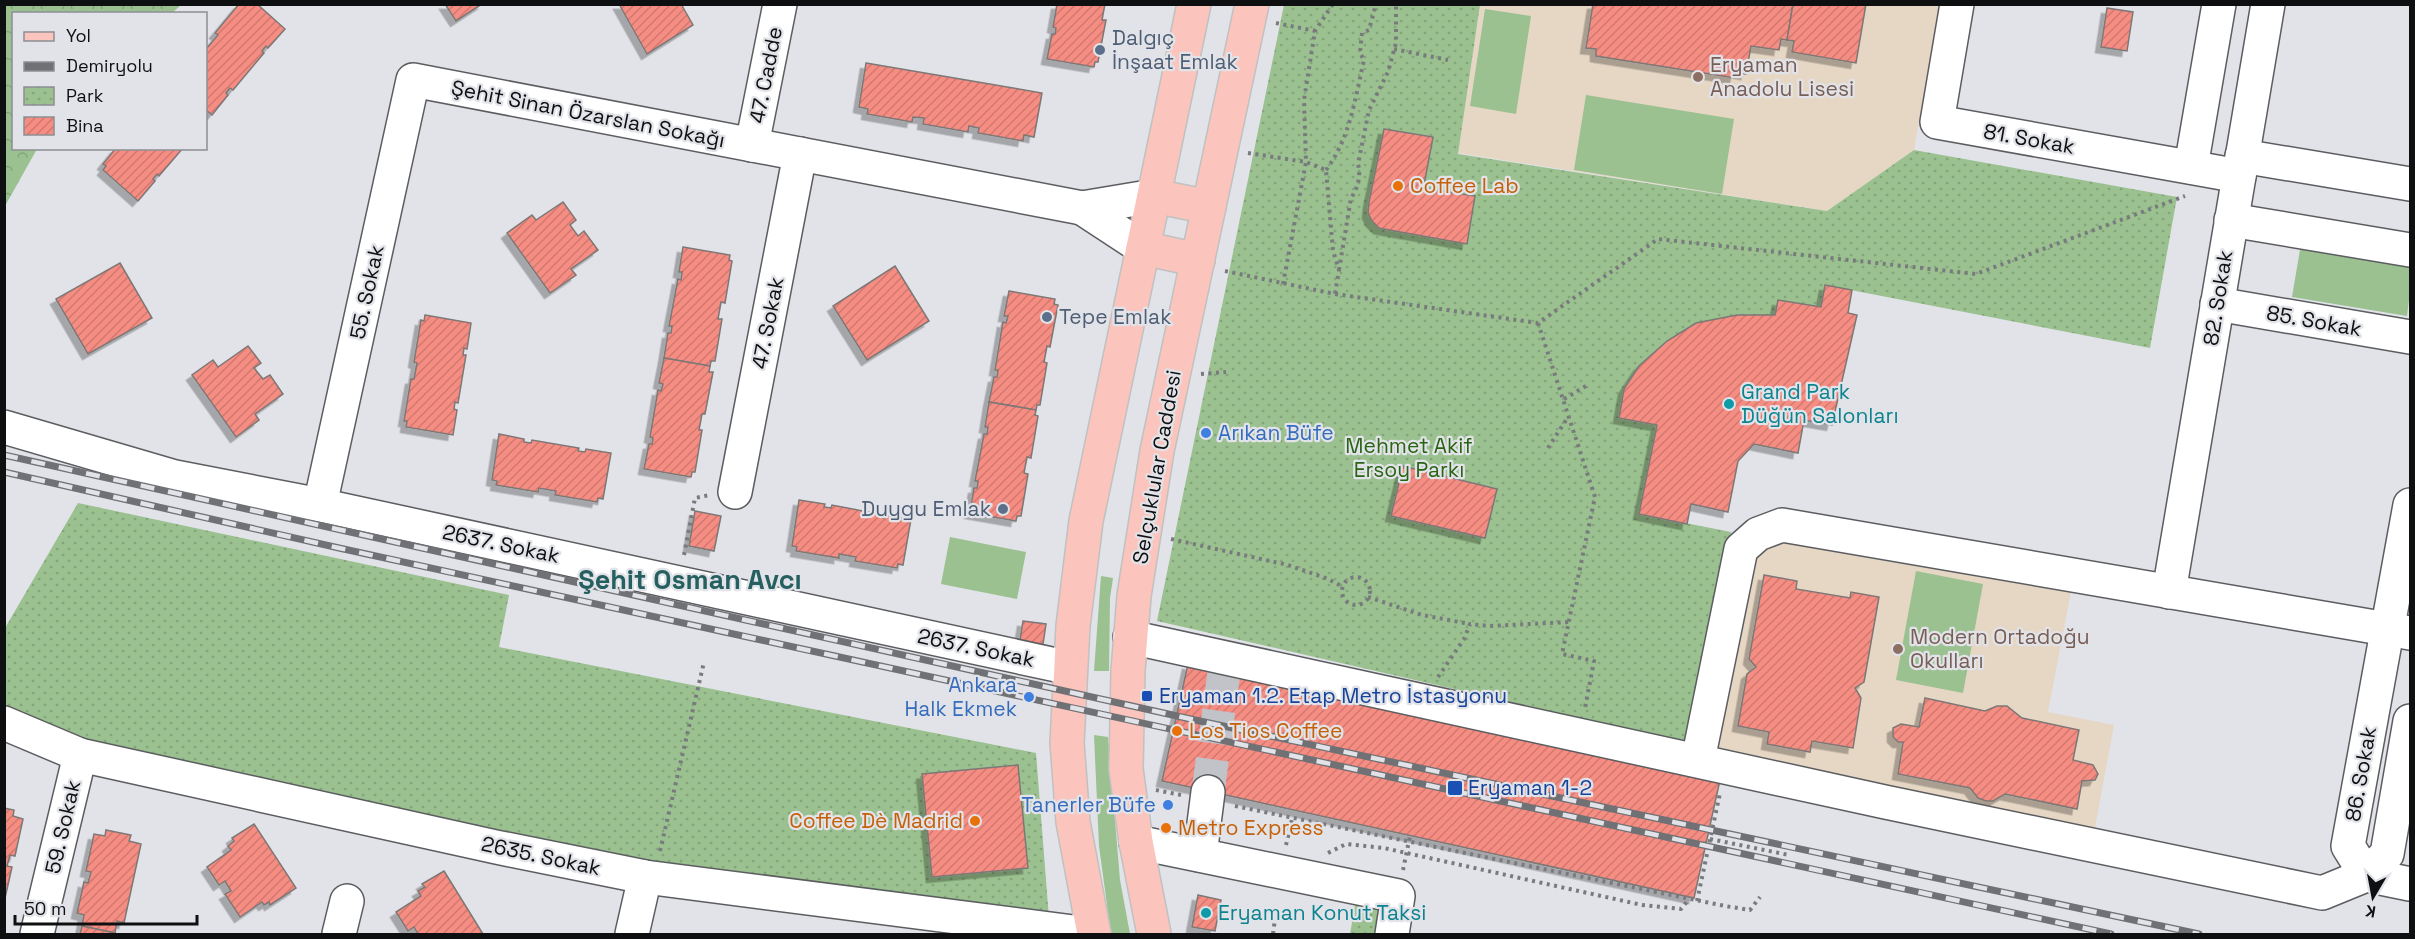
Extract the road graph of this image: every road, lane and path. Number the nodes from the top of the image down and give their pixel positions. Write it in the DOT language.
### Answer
graph roads {
  1 [pos="780,4"];
  2 [pos="1194,4"];
  3 [pos="1333,4"];
  4 [pos="1376,4"];
  5 [pos="1396,4"];
  6 [pos="1957,4"];
  7 [pos="2219,4"];
  8 [pos="2268,4"];
  9 [pos="1250,11"];
  10 [pos="1315,31"];
  11 [pos="1394,49"];
  12 [pos="1448,60"];
  13 [pos="414,80"];
  14 [pos="752,145"];
  15 [pos="800,154"];
  16 [pos="1220,157"];
  17 [pos="1306,162"];
  18 [pos="2240,166"];
  19 [pos="1326,170"];
  20 [pos="2193,180"];
  21 [pos="2410,184"];
  22 [pos="1154,196"];
  23 [pos="1209,207"];
  24 [pos="1082,208"];
  25 [pos="2231,220"];
  26 [pos="1143,248"];
  27 [pos="2410,250"];
  28 [pos="1198,260"];
  29 [pos="1339,270"];
  30 [pos="1283,284"];
  31 [pos="1335,294"];
  32 [pos="2217,304"];
  33 [pos="1538,323"];
  34 [pos="2410,337"];
  35 [pos="1586,386"];
  36 [pos="1564,399"];
  37 [pos="1569,416"];
  38 [pos="4,427"];
  39 [pos="1548,448"];
  40 [pos="735,492"];
  41 [pos="320,505"];
  42 [pos="2410,505"];
  43 [pos="1144,534"];
  44 [pos="679,582"];
  45 [pos="1343,587"];
  46 [pos="2169,592"];
  47 [pos="1368,597"];
  48 [pos="1569,622"];
  49 [pos="1470,624"];
  50 [pos="2399,631"];
  51 [pos="1130,637"];
  52 [pos="704,662"];
  53 [pos="1070,668"];
  54 [pos="1423,701"];
  55 [pos="2410,721"];
  56 [pos="4,723"];
  57 [pos="1573,733"];
  58 [pos="80,755"];
  59 [pos="1712,763"];
  60 [pos="1128,784"];
  61 [pos="1208,796"];
  62 [pos="1410,836"];
  63 [pos="1710,839"];
  64 [pos="1136,842"];
  65 [pos="1409,842"];
  66 [pos="1407,852"];
  67 [pos="1200,855"];
  68 [pos="1789,855"];
  69 [pos="1405,859"];
  70 [pos="2366,875"];
  71 [pos="649,878"];
  72 [pos="1312,878"];
  73 [pos="2410,884"];
  74 [pos="1760,897"];
  75 [pos="1689,899"];
  76 [pos="347,901"];
  77 [pos="1697,901"];
  78 [pos="1275,919"];
  79 [pos="38,934"];
  80 [pos="339,934"];
  81 [pos="632,934"];
  82 [pos="1089,934"];
  83 [pos="1094,934"];
  84 [pos="1154,934"];
  85 [pos="1273,934"];
  86 [pos="1392,934"];
  1 -- 14 [label="street, 47. Cadde"];
  2 -- 22 [label="main road"];
  3 -- 10 [label="path"];
  4 -- 19 [label="path"];
  5 -- 11 [label="path"];
  6 -- 20 [label="street, 81. Sokak"];
  7 -- 20 [label="street"];
  8 -- 18 [label="street, 82. Sokak"];
  9 -- 10 [label="path"];
  9 -- 16 [label="main road, Selçuklular Caddesi"];
  10 -- 17 [label="path"];
  11 -- 12 [label="path"];
  11 -- 29 [label="path"];
  13 -- 14 [label="street, Şehit Sinan Özarslan Sokağı"];
  13 -- 41 [label="street, 55. Sokak"];
  14 -- 15 [label="street, Şehit Sinan Özarslan Sokağı"];
  15 -- 24 [label="street, Şehit Sinan Özarslan Sokağı"];
  15 -- 40 [label="street, 47. Sokak"];
  16 -- 17 [label="path"];
  16 -- 23 [label="main road, Selçuklular Caddesi"];
  17 -- 19 [label="path"];
  17 -- 30 [label="path"];
  18 -- 20 [label="street, 81. Sokak"];
  18 -- 21 [label="street, 81. Sokak"];
  18 -- 25 [label="street, 82. Sokak"];
  19 -- 29 [label="path"];
  20 -- 33 [label="path"];
  22 -- 23 [label="main road"];
  22 -- 24 [label="street"];
  22 -- 26 [label="main road"];
  23 -- 28 [label="main road, Selçuklular Caddesi"];
  24 -- 26 [label="street"];
  25 -- 27 [label="street"];
  25 -- 32 [label="street, 82. Sokak"];
  26 -- 28 [label="main road"];
  26 -- 53 [label="main road"];
  28 -- 30 [label="path"];
  28 -- 43 [label="main road, Selçuklular Caddesi"];
  29 -- 31 [label="path"];
  30 -- 31 [label="path"];
  31 -- 33 [label="path"];
  32 -- 34 [label="street, 85. Sokak"];
  32 -- 46 [label="street, 82. Sokak"];
  33 -- 36 [label="path"];
  35 -- 36 [label="path"];
  36 -- 37 [label="path"];
  37 -- 39 [label="path"];
  37 -- 48 [label="path"];
  38 -- 41 [label="street, 2637. Sokak"];
  40 -- 44 [label="path"];
  41 -- 44 [label="street, 2637. Sokak"];
  42 -- 50 [label="street, 86. Sokak"];
  43 -- 45 [label="path"];
  43 -- 51 [label="main road, Selçuklular Caddesi"];
  44 -- 53 [label="street, 2637. Sokak"];
  45 -- 47 [label="path"];
  45 -- 47 [label="path"];
  46 -- 50 [label="street"];
  46 -- 59 [label="street"];
  47 -- 49 [label="path"];
  48 -- 49 [label="path"];
  48 -- 57 [label="path"];
  49 -- 54 [label="path"];
  50 -- 70 [label="street, 86. Sokak"];
  51 -- 54 [label="street"];
  51 -- 60 [label="main road, Selçuklular Caddesi"];
  52 -- 71 [label="path"];
  53 -- 83 [label="main road"];
  54 -- 57 [label="street"];
  55 -- 70 [label="street, 86. Sokak"];
  56 -- 58 [label="street, 2635. Sokak"];
  57 -- 59 [label="street"];
  58 -- 71 [label="street, 2635. Sokak"];
  58 -- 79 [label="street, 59. Sokak"];
  59 -- 63 [label="path"];
  59 -- 70 [label="street"];
  60 -- 61 [label="path"];
  60 -- 64 [label="main road, Selçuklular Caddesi"];
  61 -- 65 [label="path"];
  61 -- 67 [label="street"];
  62 -- 65 [label="path"];
  63 -- 68 [label="path"];
  63 -- 77 [label="path"];
  64 -- 67 [label="street"];
  64 -- 84 [label="main road, Selçuklular Caddesi"];
  65 -- 66 [label="path"];
  65 -- 75 [label="path"];
  66 -- 69 [label="path"];
  66 -- 72 [label="path"];
  66 -- 75 [label="path"];
  67 -- 72 [label="street"];
  70 -- 73 [label="street"];
  71 -- 81 [label="street"];
  71 -- 82 [label="street, 2635. Sokak"];
  72 -- 86 [label="street"];
  74 -- 77 [label="path"];
  75 -- 77 [label="path"];
  76 -- 80 [label="street"];
  78 -- 85 [label="path"];
}
